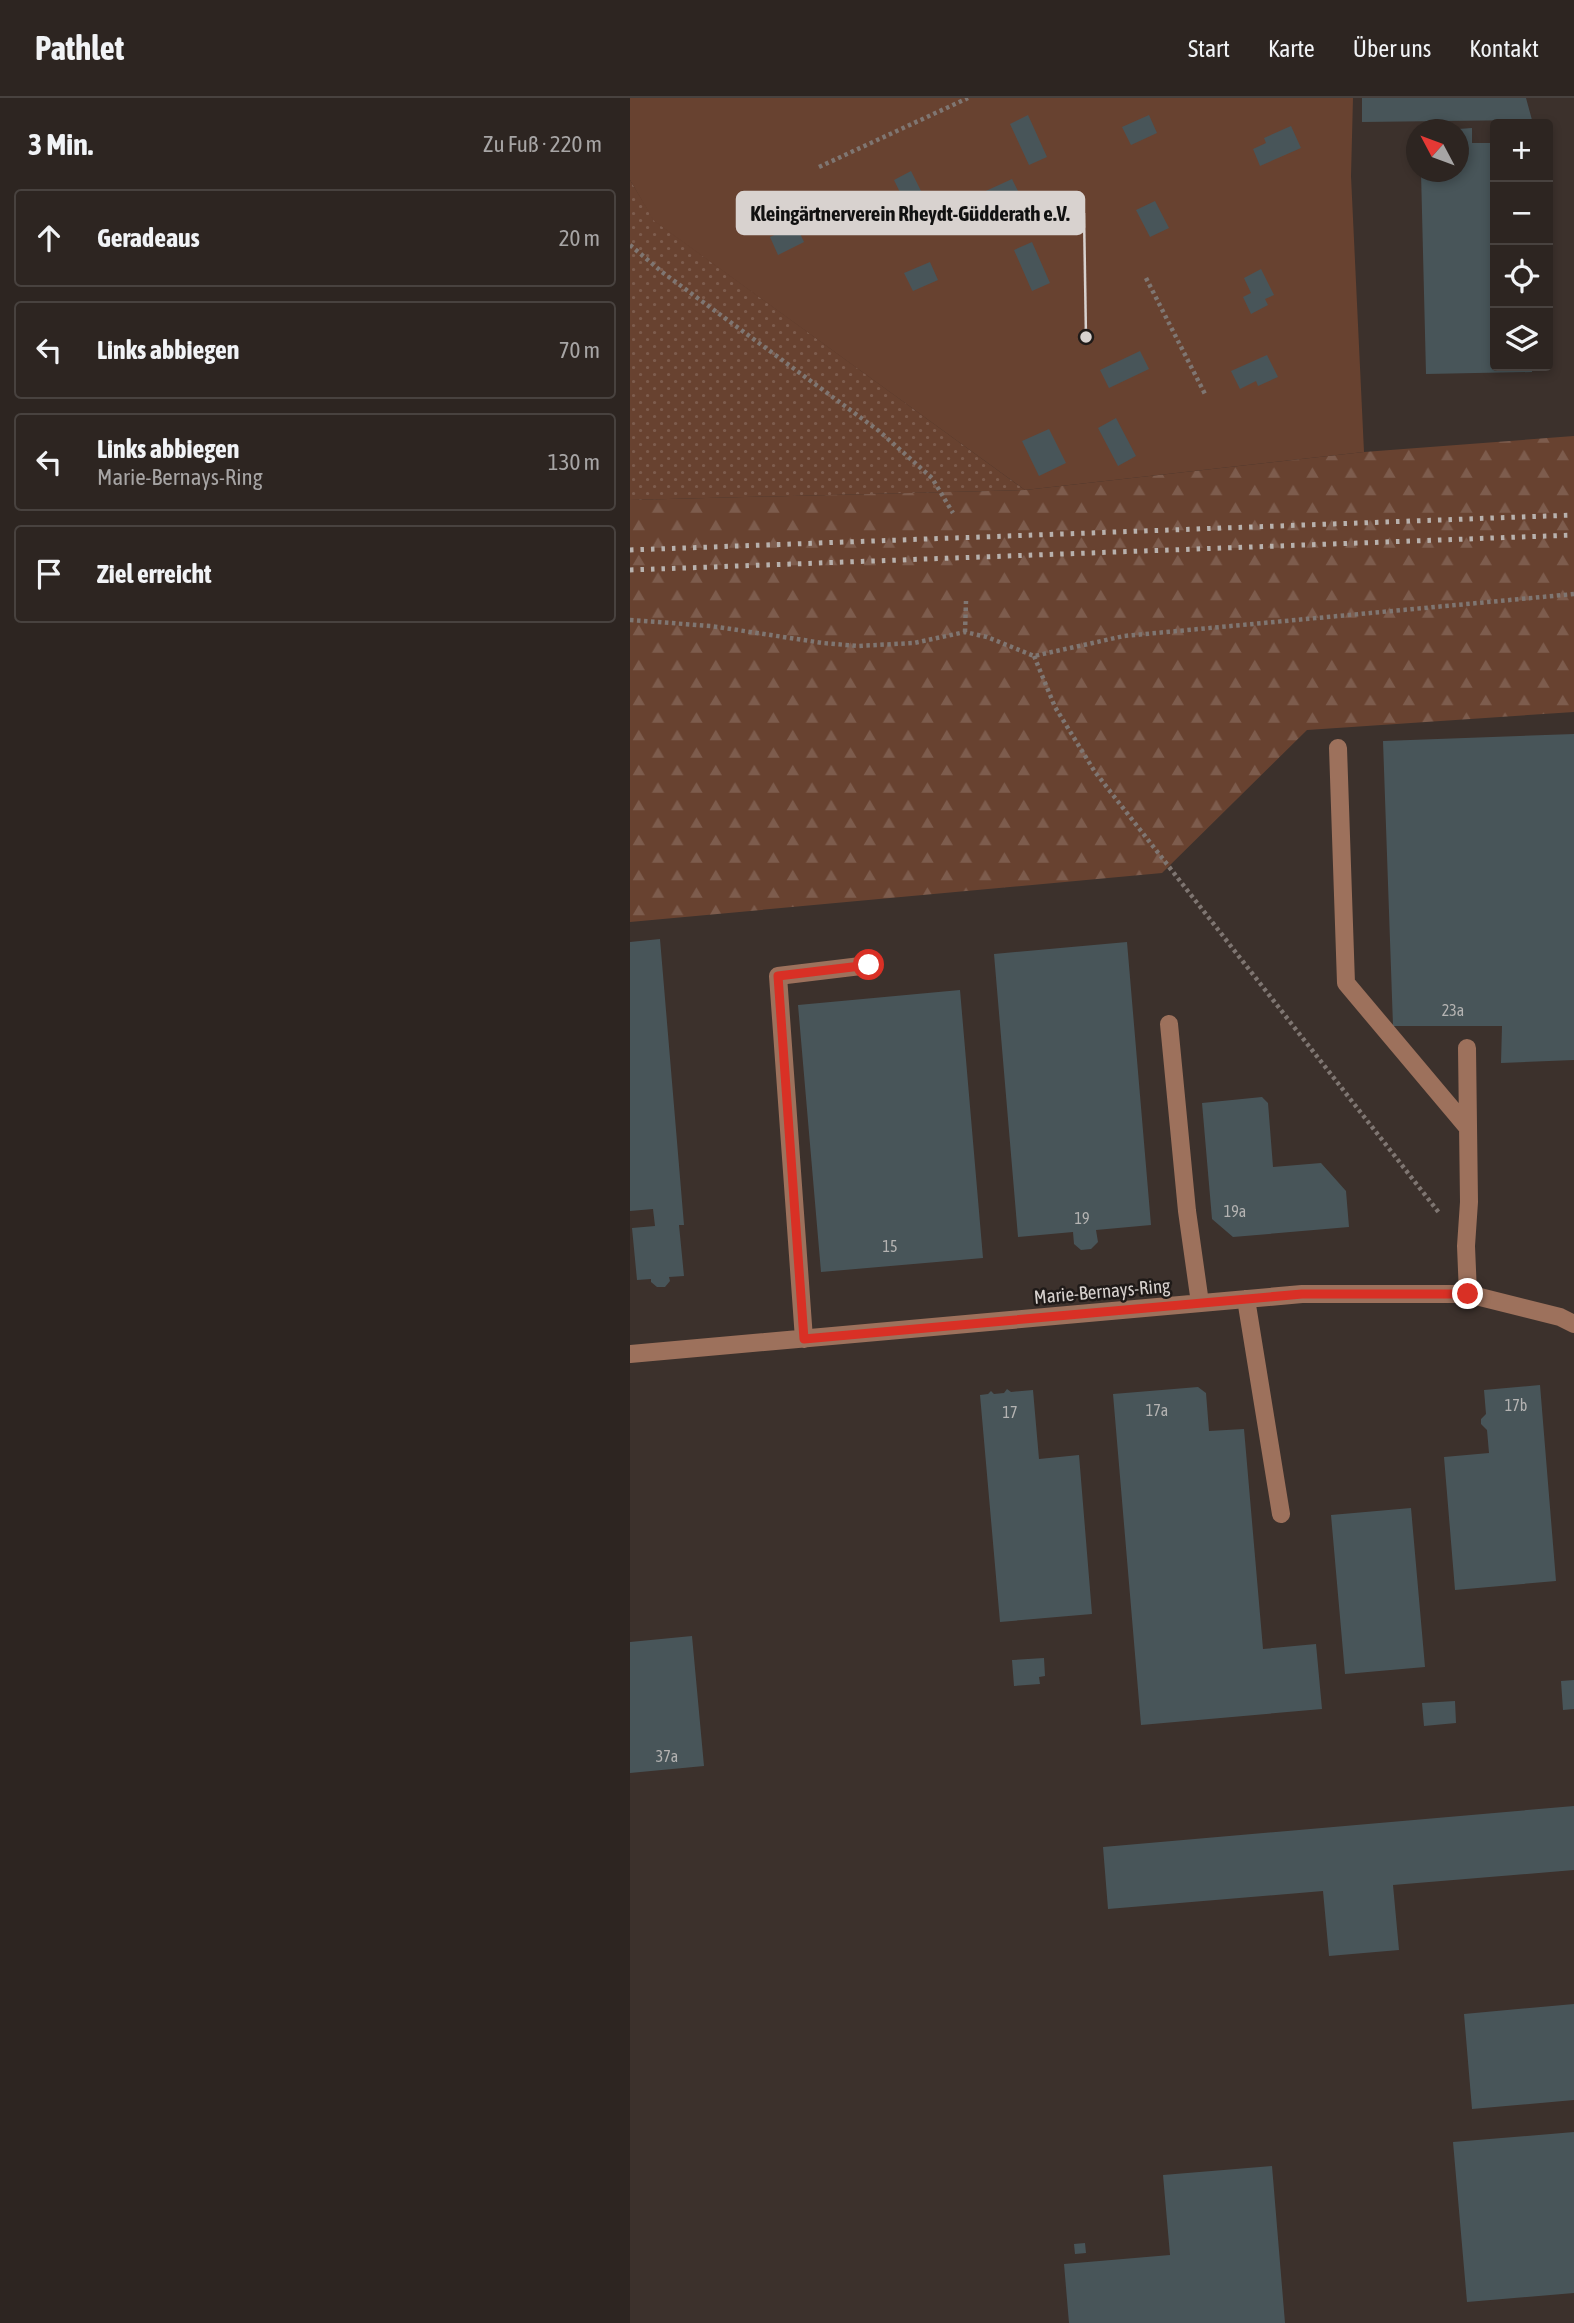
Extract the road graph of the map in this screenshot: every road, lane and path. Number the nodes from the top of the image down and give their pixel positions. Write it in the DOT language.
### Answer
graph roads {
  1 [pos="968,98"];
  2 [pos="820,167"];
  3 [pos="630,245"];
  4 [pos="1146,278"];
  5 [pos="1206,396"];
  6 [pos="953,513"];
  7 [pos="1574,594"];
  8 [pos="966,601"];
  9 [pos="630,620"];
  10 [pos="965,632"];
  11 [pos="1034,656"];
  12 [pos="1338,748"];
  13 [pos="869,965"];
  14 [pos="1169,1024"];
  15 [pos="1467,1048"];
  16 [pos="1468,1128"];
  17 [pos="1466,1246"];
  18 [pos="1468,1294"];
  19 [pos="1246,1299"];
  20 [pos="1200,1303"];
  21 [pos="1574,1324"];
  22 [pos="804,1339"];
  23 [pos="630,1354"];
  24 [pos="1281,1514"];
  1 -- 2 [label="path"];
  3 -- 6 [label="path"];
  4 -- 5 [label="path"];
  7 -- 11 [label="path"];
  8 -- 10 [label="path"];
  9 -- 10 [label="path"];
  10 -- 11 [label="path"];
  11 -- 17 [label="path"];
  12 -- 16 [label="street"];
  13 -- 22 [label="street"];
  14 -- 20 [label="street"];
  15 -- 16 [label="street"];
  16 -- 17 [label="street"];
  17 -- 18 [label="street"];
  18 -- 19 [label="street, Marie-Bernays-Ring"];
  18 -- 21 [label="street, Marie-Bernays-Ring"];
  19 -- 20 [label="street, Marie-Bernays-Ring"];
  19 -- 24 [label="street"];
  20 -- 22 [label="street, Marie-Bernays-Ring"];
  22 -- 23 [label="street, Marie-Bernays-Ring"];
}
